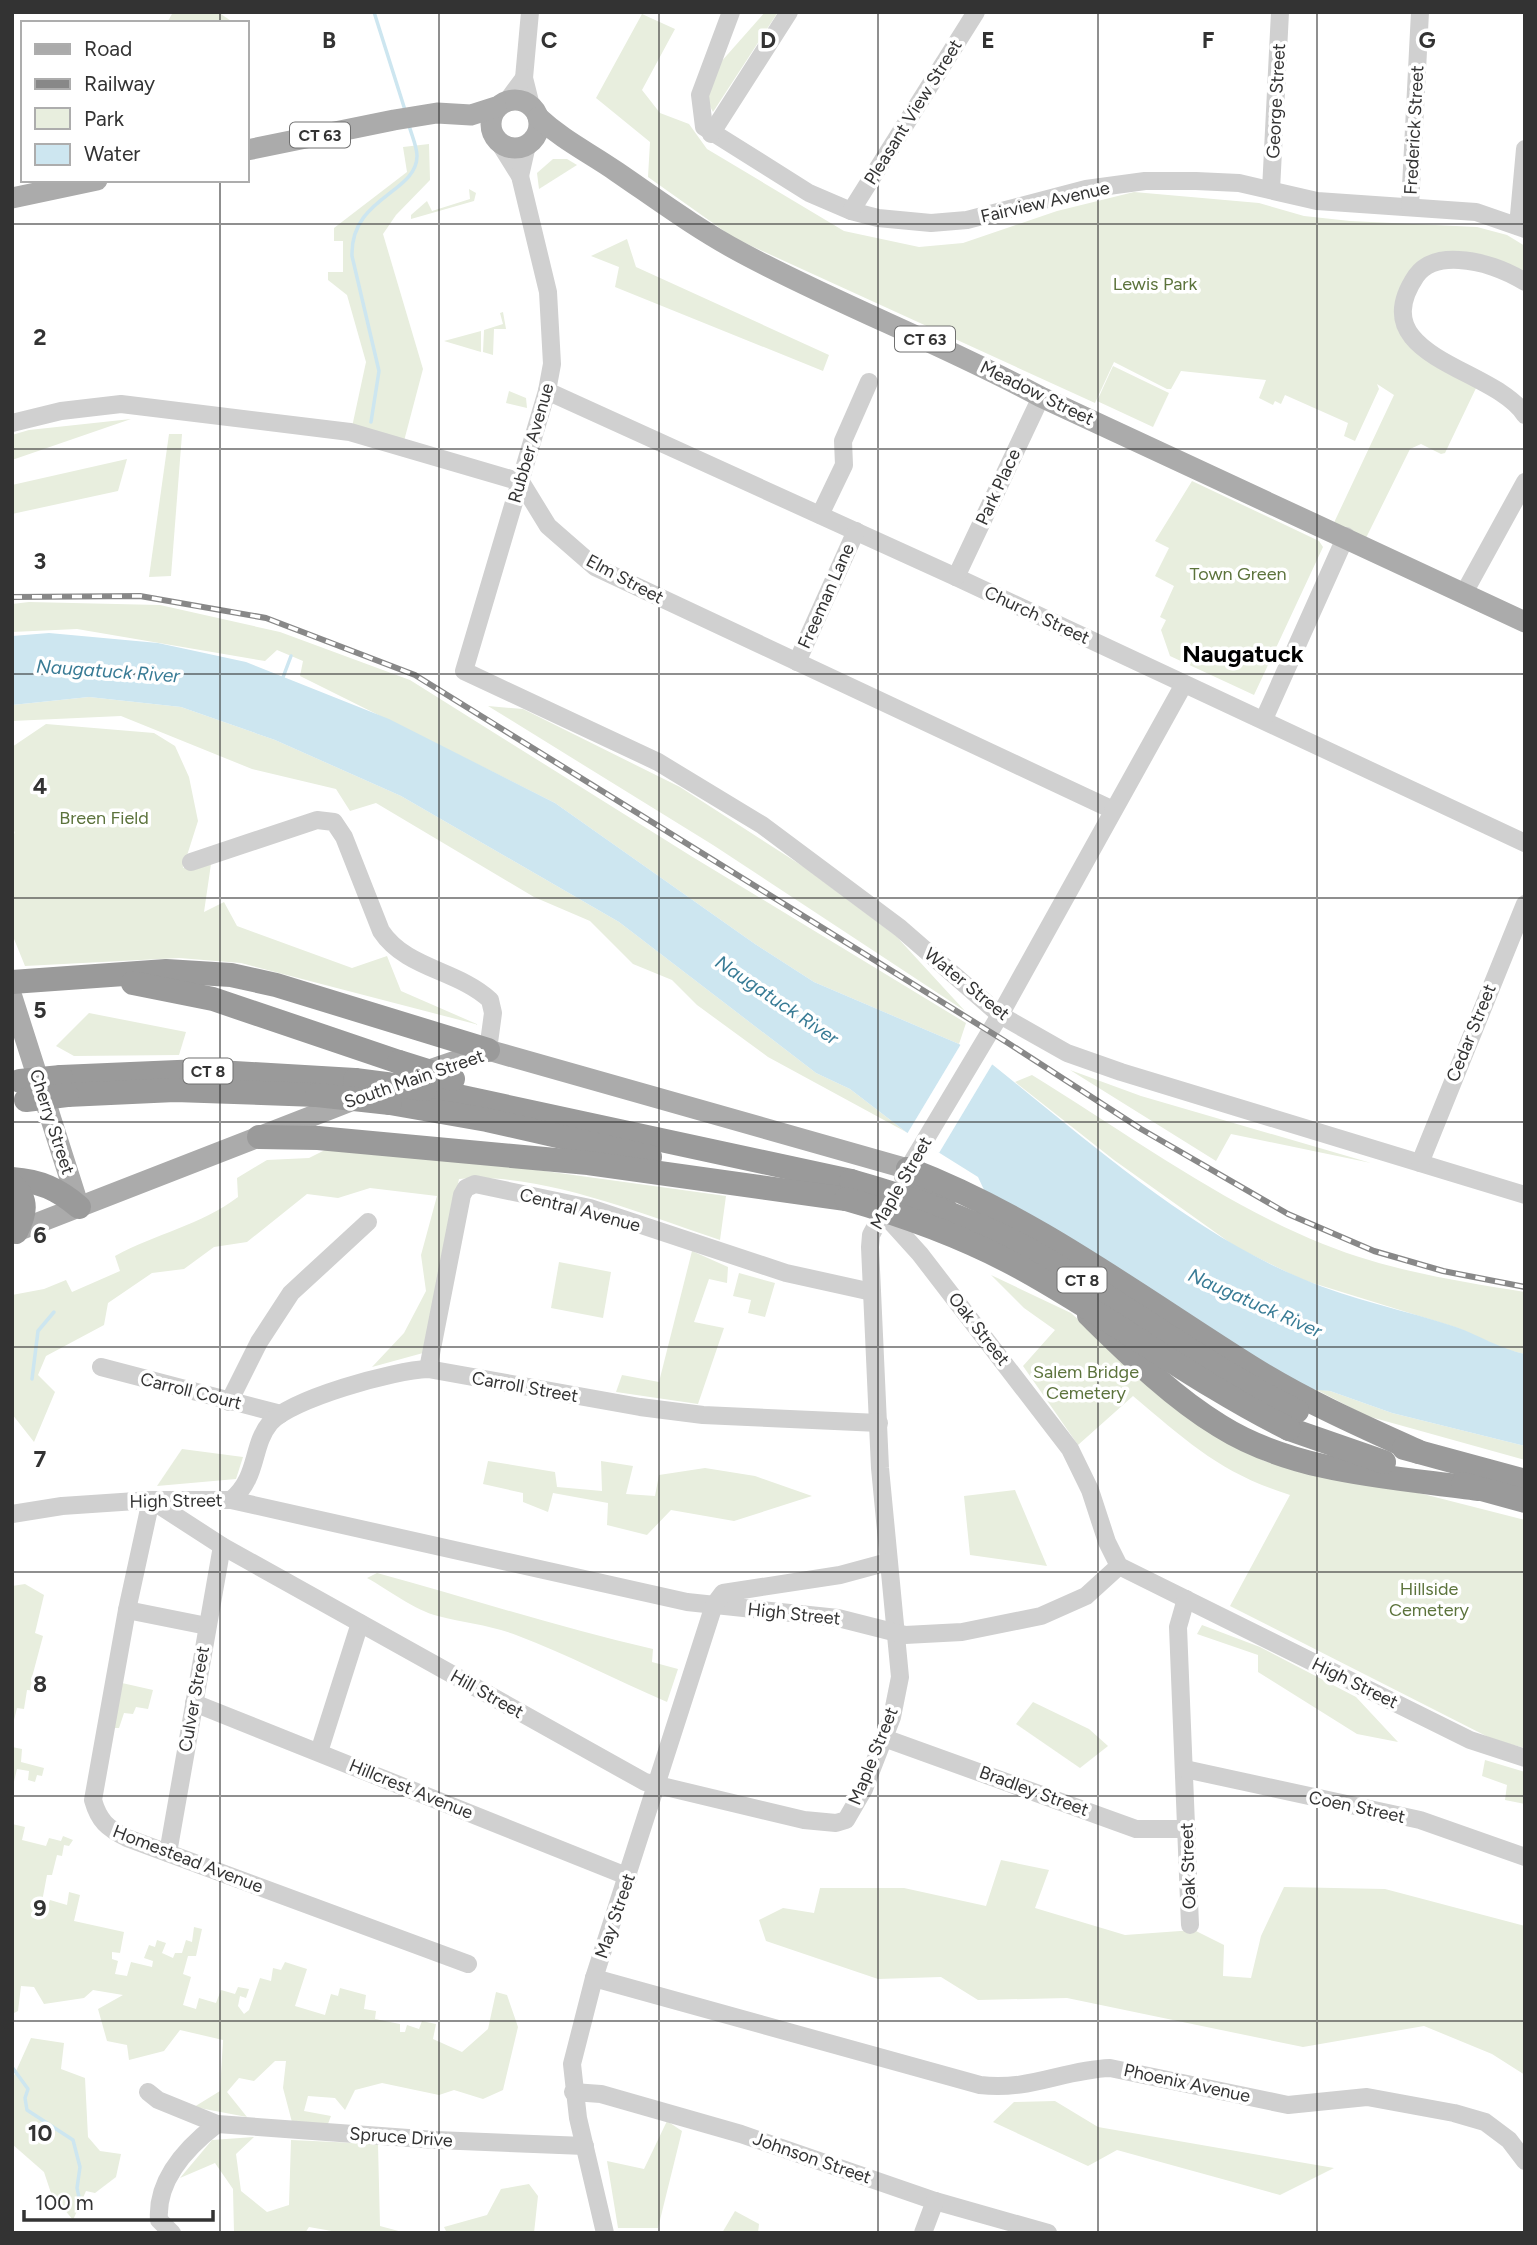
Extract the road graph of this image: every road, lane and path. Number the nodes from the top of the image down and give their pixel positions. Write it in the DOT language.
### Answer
graph roads {
  1 [pos="530,12"];
  2 [pos="731,12"];
  3 [pos="789,12"];
  4 [pos="976,12"];
  5 [pos="1280,12"];
  6 [pos="1420,12"];
  7 [pos="524,78"];
  8 [pos="502,104"];
  9 [pos="535,111"];
  10 [pos="471,115"];
  11 [pos="710,134"];
  12 [pos="496,137"];
  13 [pos="563,141"];
  14 [pos="530,142"];
  15 [pos="1525,149"];
  16 [pos="248,150"];
  17 [pos="520,176"];
  18 [pos="88,182"];
  19 [pos="1271,190"];
  20 [pos="12,198"];
  21 [pos="1410,206"];
  22 [pos="851,211"];
  23 [pos="1522,227"];
  24 [pos="1525,282"];
  25 [pos="869,382"];
  26 [pos="547,391"];
  27 [pos="1041,397"];
  28 [pos="1525,415"];
  29 [pos="12,423"];
  30 [pos="521,482"];
  31 [pos="1525,482"];
  32 [pos="820,515"];
  33 [pos="856,531"];
  34 [pos="1346,536"];
  35 [pos="956,577"];
  36 [pos="1464,593"];
  37 [pos="1525,622"];
  38 [pos="797,662"];
  39 [pos="463,665"];
  40 [pos="1184,684"];
  41 [pos="1264,719"];
  42 [pos="1113,810"];
  43 [pos="1525,843"];
  44 [pos="191,862"];
  45 [pos="1525,904"];
  46 [pos="91,977"];
  47 [pos="12,982"];
  48 [pos="12,997"];
  49 [pos="1000,1015"];
  50 [pos="488,1051"];
  51 [pos="64,1086"];
  52 [pos="18,1091"];
  53 [pos="608,1127"];
  54 [pos="259,1137"];
  55 [pos="1420,1163"];
  56 [pos="908,1169"];
  57 [pos="12,1179"];
  58 [pos="12,1185"];
  59 [pos="849,1190"];
  60 [pos="1525,1195"];
  61 [pos="79,1207"];
  62 [pos="882,1212"];
  63 [pos="368,1222"];
  64 [pos="14,1233"];
  65 [pos="872,1292"];
  66 [pos="102,1367"];
  67 [pos="428,1369"];
  68 [pos="229,1402"];
  69 [pos="1297,1413"];
  70 [pos="281,1414"];
  71 [pos="878,1423"];
  72 [pos="1519,1478"];
  73 [pos="1479,1489"];
  74 [pos="151,1500"];
  75 [pos="232,1500"];
  76 [pos="1525,1502"];
  77 [pos="12,1514"];
  78 [pos="222,1546"];
  79 [pos="888,1562"];
  80 [pos="1119,1566"];
  81 [pos="1186,1599"];
  82 [pos="714,1605"];
  83 [pos="127,1610"];
  84 [pos="360,1623"];
  85 [pos="207,1626"];
  86 [pos="897,1634"];
  87 [pos="194,1703"];
  88 [pos="884,1738"];
  89 [pos="319,1752"];
  90 [pos="1525,1758"];
  91 [pos="1185,1769"];
  92 [pos="657,1786"];
  93 [pos="846,1820"];
  94 [pos="1187,1829"];
  95 [pos="168,1853"];
  96 [pos="1525,1857"];
  97 [pos="629,1877"];
  98 [pos="1190,1925"];
  99 [pos="468,1964"];
  100 [pos="594,1978"];
  101 [pos="148,2092"];
  102 [pos="573,2092"];
  103 [pos="217,2124"];
  104 [pos="585,2146"];
  105 [pos="1525,2161"];
  106 [pos="935,2201"];
  107 [pos="172,2233"];
  108 [pos="605,2233"];
  109 [pos="923,2233"];
  110 [pos="1048,2233"];
  1 -- 7 [label="street"];
  2 -- 11 [label="street"];
  3 -- 11 [label="street"];
  4 -- 22 [label="street, Pleasant View Street"];
  5 -- 19 [label="street, George Street"];
  6 -- 21 [label="street, Frederick Street"];
  7 -- 8 [label="street"];
  7 -- 9 [label="street"];
  8 -- 9 [label="main road, CT 63"];
  8 -- 10 [label="main road, CT 63"];
  8 -- 12 [label="main road"];
  9 -- 13 [label="main road, Meadow Street / CT 63"];
  9 -- 14 [label="main road"];
  10 -- 12 [label="main road"];
  10 -- 16 [label="main road, CT 63"];
  11 -- 22 [label="street, Fairview Avenue"];
  12 -- 14 [label="main road, CT 63"];
  12 -- 17 [label="street, Rubber Avenue"];
  13 -- 14 [label="main road, Meadow Street / CT 63"];
  13 -- 27 [label="main road, Meadow Street / CT 63"];
  14 -- 17 [label="street, Rubber Avenue"];
  15 -- 23 [label="street"];
  17 -- 26 [label="street, Rubber Avenue"];
  18 -- 20 [label="main road"];
  19 -- 21 [label="street, Fairview Avenue"];
  19 -- 22 [label="street, Fairview Avenue"];
  21 -- 23 [label="street, Fairview Avenue"];
  24 -- 28 [label="street"];
  25 -- 32 [label="street"];
  26 -- 30 [label="street, Rubber Avenue"];
  26 -- 32 [label="street, Church Street"];
  27 -- 34 [label="main road, Meadow Street / CT 63"];
  27 -- 35 [label="street, Park Place"];
  29 -- 30 [label="street"];
  30 -- 38 [label="street, Elm Street"];
  30 -- 39 [label="street, Rubber Avenue"];
  31 -- 36 [label="street"];
  32 -- 33 [label="street, Church Street"];
  33 -- 35 [label="street, Church Street"];
  33 -- 38 [label="street, Freeman Lane"];
  34 -- 36 [label="main road, Meadow Street / CT 63"];
  34 -- 41 [label="street"];
  35 -- 40 [label="street, Church Street"];
  36 -- 37 [label="main road, Meadow Street / CT 63"];
  38 -- 42 [label="street, Elm Street"];
  39 -- 49 [label="street, Water Street"];
  40 -- 41 [label="street, Church Street"];
  40 -- 42 [label="street, Maple Street"];
  41 -- 43 [label="street, Church Street"];
  42 -- 49 [label="street, Maple Street"];
  44 -- 50 [label="street"];
  45 -- 55 [label="street, Cedar Street"];
  46 -- 47 [label="highway"];
  46 -- 50 [label="highway"];
  46 -- 53 [label="highway, bridge"];
  48 -- 61 [label="main road, Cherry Street"];
  49 -- 55 [label="street, Water Street"];
  49 -- 56 [label="street, Maple Street"];
  50 -- 54 [label="main road, South Main Street"];
  50 -- 56 [label="main road, South Main Street"];
  51 -- 52 [label="highway, CT 8, bridge"];
  51 -- 53 [label="highway, CT 8, bridge"];
  51 -- 59 [label="highway, CT 8, bridge"];
  53 -- 59 [label="highway, CT 8"];
  54 -- 59 [label="highway"];
  54 -- 61 [label="main road, South Main Street"];
  55 -- 60 [label="street, Water Street"];
  56 -- 62 [label="street, Maple Street"];
  56 -- 69 [label="highway"];
  56 -- 73 [label="highway"];
  57 -- 61 [label="highway"];
  58 -- 64 [label="highway"];
  59 -- 69 [label="highway, CT 8, bridge"];
  61 -- 64 [label="main road, South Main Street"];
  62 -- 65 [label="street, Maple Street"];
  62 -- 80 [label="street, Oak Street"];
  63 -- 68 [label="street"];
  65 -- 67 [label="street, Central Avenue"];
  65 -- 71 [label="street, Maple Street"];
  66 -- 68 [label="street, Carroll Court"];
  67 -- 70 [label="street, Carroll Street"];
  67 -- 71 [label="street, Carroll Street"];
  68 -- 70 [label="street, Carroll Court"];
  69 -- 72 [label="highway, CT 8"];
  69 -- 73 [label="highway, CT 8"];
  70 -- 75 [label="street"];
  71 -- 79 [label="street, Maple Street"];
  73 -- 76 [label="highway, CT 8"];
  74 -- 75 [label="street, High Street"];
  74 -- 77 [label="street, High Street"];
  74 -- 78 [label="street, Hill Street"];
  74 -- 83 [label="street, Homestead Avenue"];
  75 -- 82 [label="street, High Street"];
  78 -- 84 [label="street, Hill Street"];
  78 -- 85 [label="street, Culver Street"];
  79 -- 82 [label="street"];
  79 -- 86 [label="street, Maple Street"];
  80 -- 81 [label="street, High Street"];
  80 -- 86 [label="street, High Street"];
  81 -- 90 [label="street, High Street"];
  81 -- 91 [label="street, Oak Street"];
  82 -- 86 [label="street, High Street"];
  82 -- 92 [label="street, May Street"];
  83 -- 85 [label="street"];
  83 -- 95 [label="street, Homestead Avenue"];
  84 -- 89 [label="street"];
  84 -- 92 [label="street, Hill Street"];
  85 -- 87 [label="street, Culver Street"];
  86 -- 88 [label="street, Maple Street"];
  87 -- 89 [label="street, Hillcrest Avenue"];
  87 -- 95 [label="street, Culver Street"];
  88 -- 93 [label="street, Maple Street"];
  88 -- 94 [label="street, Bradley Street"];
  89 -- 97 [label="street, Hillcrest Avenue"];
  91 -- 94 [label="street, Oak Street"];
  91 -- 96 [label="street, Coen Street"];
  92 -- 93 [label="street, Hill Street"];
  92 -- 97 [label="street, May Street"];
  94 -- 98 [label="street, Oak Street"];
  95 -- 99 [label="street, Homestead Avenue"];
  97 -- 100 [label="street, May Street"];
  100 -- 102 [label="street, May Street"];
  100 -- 105 [label="street, Phoenix Avenue"];
  101 -- 103 [label="street, Spruce Drive"];
  102 -- 104 [label="street, May Street"];
  102 -- 106 [label="street, Johnson Street"];
  103 -- 104 [label="street, Spruce Drive"];
  103 -- 107 [label="street"];
  104 -- 108 [label="street, May Street"];
  106 -- 109 [label="street"];
  106 -- 110 [label="street, Johnson Street"];
}
